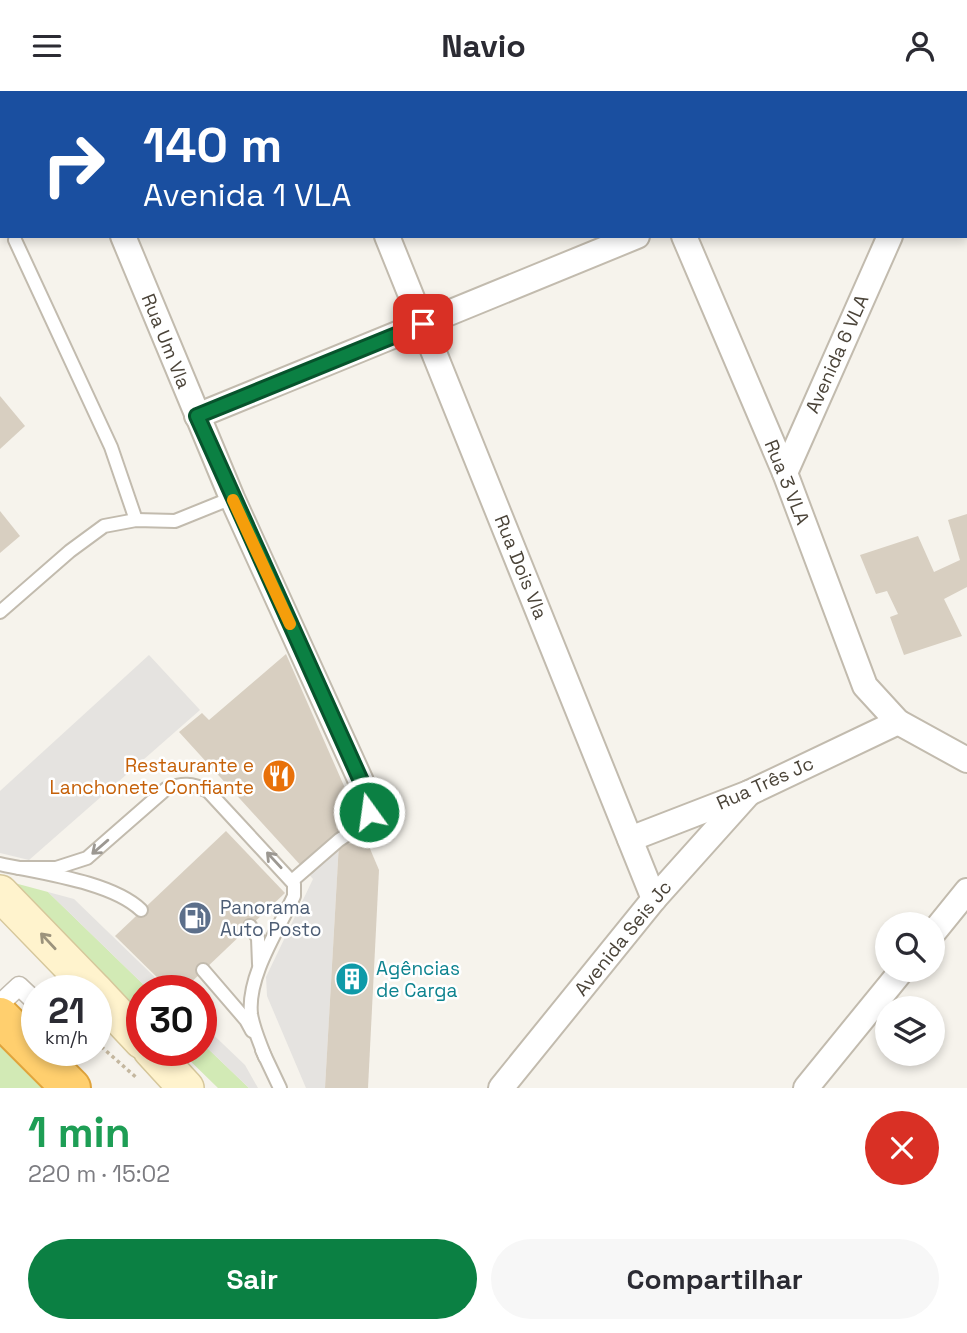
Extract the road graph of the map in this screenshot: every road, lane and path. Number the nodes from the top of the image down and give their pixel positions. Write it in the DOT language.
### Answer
graph roads {
  1 [pos="124,238"];
  2 [pos="388,238"];
  3 [pos="632,238"];
  4 [pos="685,238"];
  5 [pos="703,238"];
  6 [pos="889,238"];
  7 [pos="15,240"];
  8 [pos="695,262"];
  9 [pos="423,324"];
  10 [pos="197,416"];
  11 [pos="785,473"];
  12 [pos="232,498"];
  13 [pos="136,520"];
  14 [pos="0,612"];
  15 [pos="898,722"];
  16 [pos="967,760"];
  17 [pos="749,793"];
  18 [pos="363,824"];
  19 [pos="630,839"];
  20 [pos="0,864"];
  21 [pos="293,880"];
  22 [pos="10,881"];
  23 [pos="967,891"];
  24 [pos="654,898"];
  25 [pos="141,911"];
  26 [pos="945,918"];
  27 [pos="250,926"];
  28 [pos="203,970"];
  29 [pos="257,974"];
  30 [pos="81,975"];
  31 [pos="892,982"];
  32 [pos="21,988"];
  33 [pos="0,1004"];
  34 [pos="112,1008"];
  35 [pos="0,1017"];
  36 [pos="126,1024"];
  37 [pos="112,1056"];
  38 [pos="265,1056"];
  39 [pos="165,1066"];
  40 [pos="71,1088"];
  41 [pos="147,1088"];
  42 [pos="186,1088"];
  43 [pos="280,1088"];
  44 [pos="501,1088"];
  45 [pos="806,1088"];
  1 -- 10 [label="street, Rua Um Vla"];
  2 -- 9 [label="street, Rua Dois Vla"];
  3 -- 9 [label="street"];
  4 -- 8 [label="street, Rua 3 VLA"];
  5 -- 8 [label="street"];
  6 -- 11 [label="street, Avenida 6 VLA"];
  7 -- 13 [label="lane"];
  8 -- 11 [label="street, Rua 3 VLA"];
  9 -- 10 [label="street"];
  9 -- 19 [label="street, Rua Dois Vla"];
  10 -- 12 [label="street, Rua Um Vla"];
  11 -- 15 [label="street, Rua 3 VLA"];
  12 -- 13 [label="lane"];
  12 -- 18 [label="street, Rua Um Vla"];
  13 -- 14 [label="lane"];
  15 -- 16 [label="street, Rua 3 VLA"];
  15 -- 17 [label="street, Rua Três Jc"];
  17 -- 19 [label="street, Rua Três Jc"];
  17 -- 24 [label="street, Avenida Seis Jc"];
  18 -- 21 [label="lane, Rua Um Vla"];
  19 -- 24 [label="street, Rua Dois Vla"];
  20 -- 22 [label="lane"];
  21 -- 22 [label="lane, one-way"];
  21 -- 29 [label="lane"];
  22 -- 25 [label="lane"];
  30 -- 22 [label="main road, one-way"];
  23 -- 26 [label="street"];
  24 -- 44 [label="street, Avenida Seis Jc"];
  27 -- 29 [label="lane"];
  28 -- 38 [label="lane"];
  29 -- 38 [label="lane"];
  31 -- 45 [label="street"];
  32 -- 33 [label="street"];
  34 -- 36 [label="main road"];
  35 -- 40 [label="highway"];
  37 -- 41 [label="path"];
  38 -- 43 [label="lane"];
  39 -- 42 [label="main road"];
}
